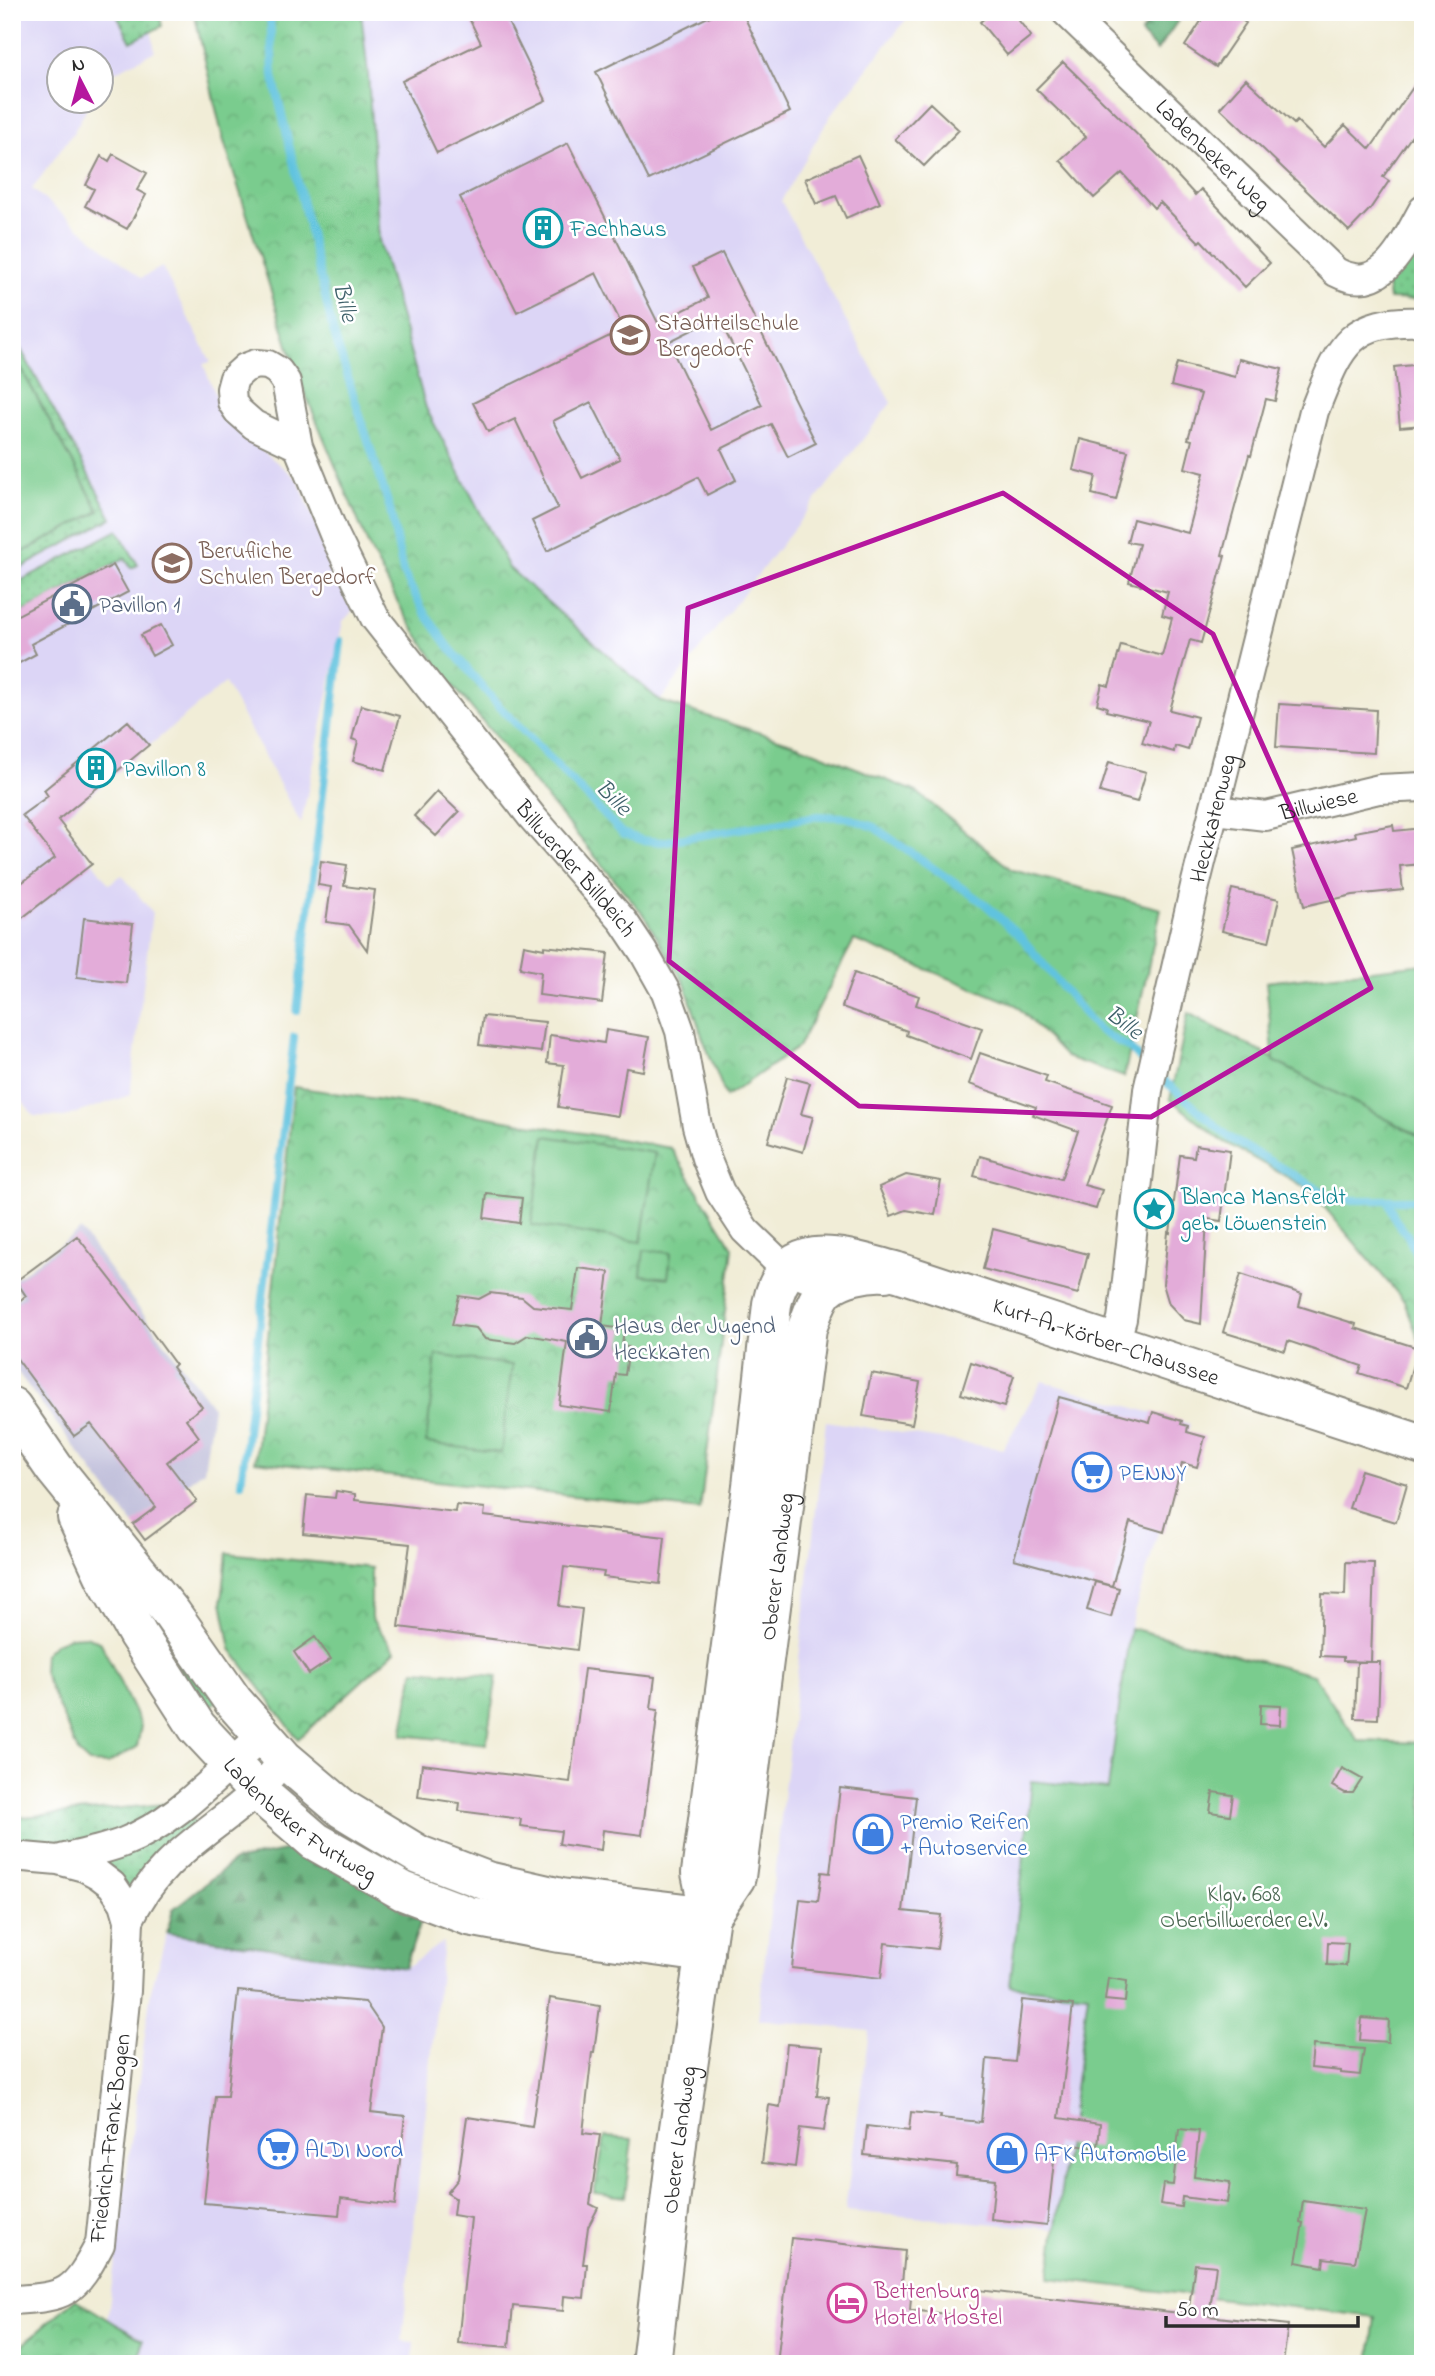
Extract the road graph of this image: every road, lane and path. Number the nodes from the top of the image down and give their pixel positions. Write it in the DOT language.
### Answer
graph roads {
  1 [pos="1066,12"];
  2 [pos="1423,210"];
  3 [pos="1423,322"];
  4 [pos="298,446"];
  5 [pos="1423,787"];
  6 [pos="1215,810"];
  7 [pos="788,1268"];
  8 [pos="898,1272"];
  9 [pos="826,1289"];
  10 [pos="1115,1342"];
  11 [pos="12,1407"];
  12 [pos="1423,1445"];
  13 [pos="54,1468"];
  14 [pos="752,1486"];
  15 [pos="782,1513"];
  16 [pos="726,1683"];
  17 [pos="757,1707"];
  18 [pos="273,1748"];
  19 [pos="230,1763"];
  20 [pos="257,1791"];
  21 [pos="12,1856"];
  22 [pos="58,1860"];
  23 [pos="129,1920"];
  24 [pos="708,1934"];
  25 [pos="12,2300"];
  26 [pos="651,2364"];
  1 -- 2 [label="street, Ladenbeker Weg"];
  3 -- 6 [label="street, Heckkatenweg"];
  4 -- 7 [label="street, Billwerder Billdeich"];
  5 -- 6 [label="street, Billwiese"];
  6 -- 10 [label="street, Heckkatenweg"];
  7 -- 8 [label="main road, Kurt-A.-Körber-Chaussee"];
  7 -- 9 [label="street, Billwerder Billdeich"];
  7 -- 14 [label="main road, Oberer Landweg"];
  8 -- 9 [label="main road"];
  8 -- 10 [label="main road, Kurt-A.-Körber-Chaussee"];
  9 -- 15 [label="main road, Oberer Landweg"];
  10 -- 12 [label="main road, Kurt-A.-Körber-Chaussee"];
  11 -- 13 [label="main road, Ladenbeker Furtweg"];
  13 -- 18 [label="main road, Ladenbeker Furtweg"];
  13 -- 19 [label="main road, Ladenbeker Furtweg"];
  14 -- 15 [label="main road"];
  14 -- 16 [label="main road, Oberer Landweg"];
  15 -- 17 [label="main road, Oberer Landweg"];
  16 -- 17 [label="main road"];
  16 -- 24 [label="main road, Oberer Landweg"];
  17 -- 24 [label="main road, Oberer Landweg"];
  18 -- 19 [label="street, Friedrich-Frank-Bogen"];
  18 -- 20 [label="street, Friedrich-Frank-Bogen"];
  18 -- 24 [label="main road, Ladenbeker Furtweg"];
  19 -- 20 [label="main road, Ladenbeker Furtweg"];
  19 -- 22 [label="street, Friedrich-Frank-Bogen"];
  20 -- 23 [label="street, Friedrich-Frank-Bogen"];
  20 -- 24 [label="main road, Ladenbeker Furtweg"];
  21 -- 22 [label="street, Friedrich-Frank-Bogen"];
  22 -- 23 [label="street, Friedrich-Frank-Bogen"];
  23 -- 25 [label="street, Friedrich-Frank-Bogen"];
  24 -- 26 [label="main road, Oberer Landweg"];
}
